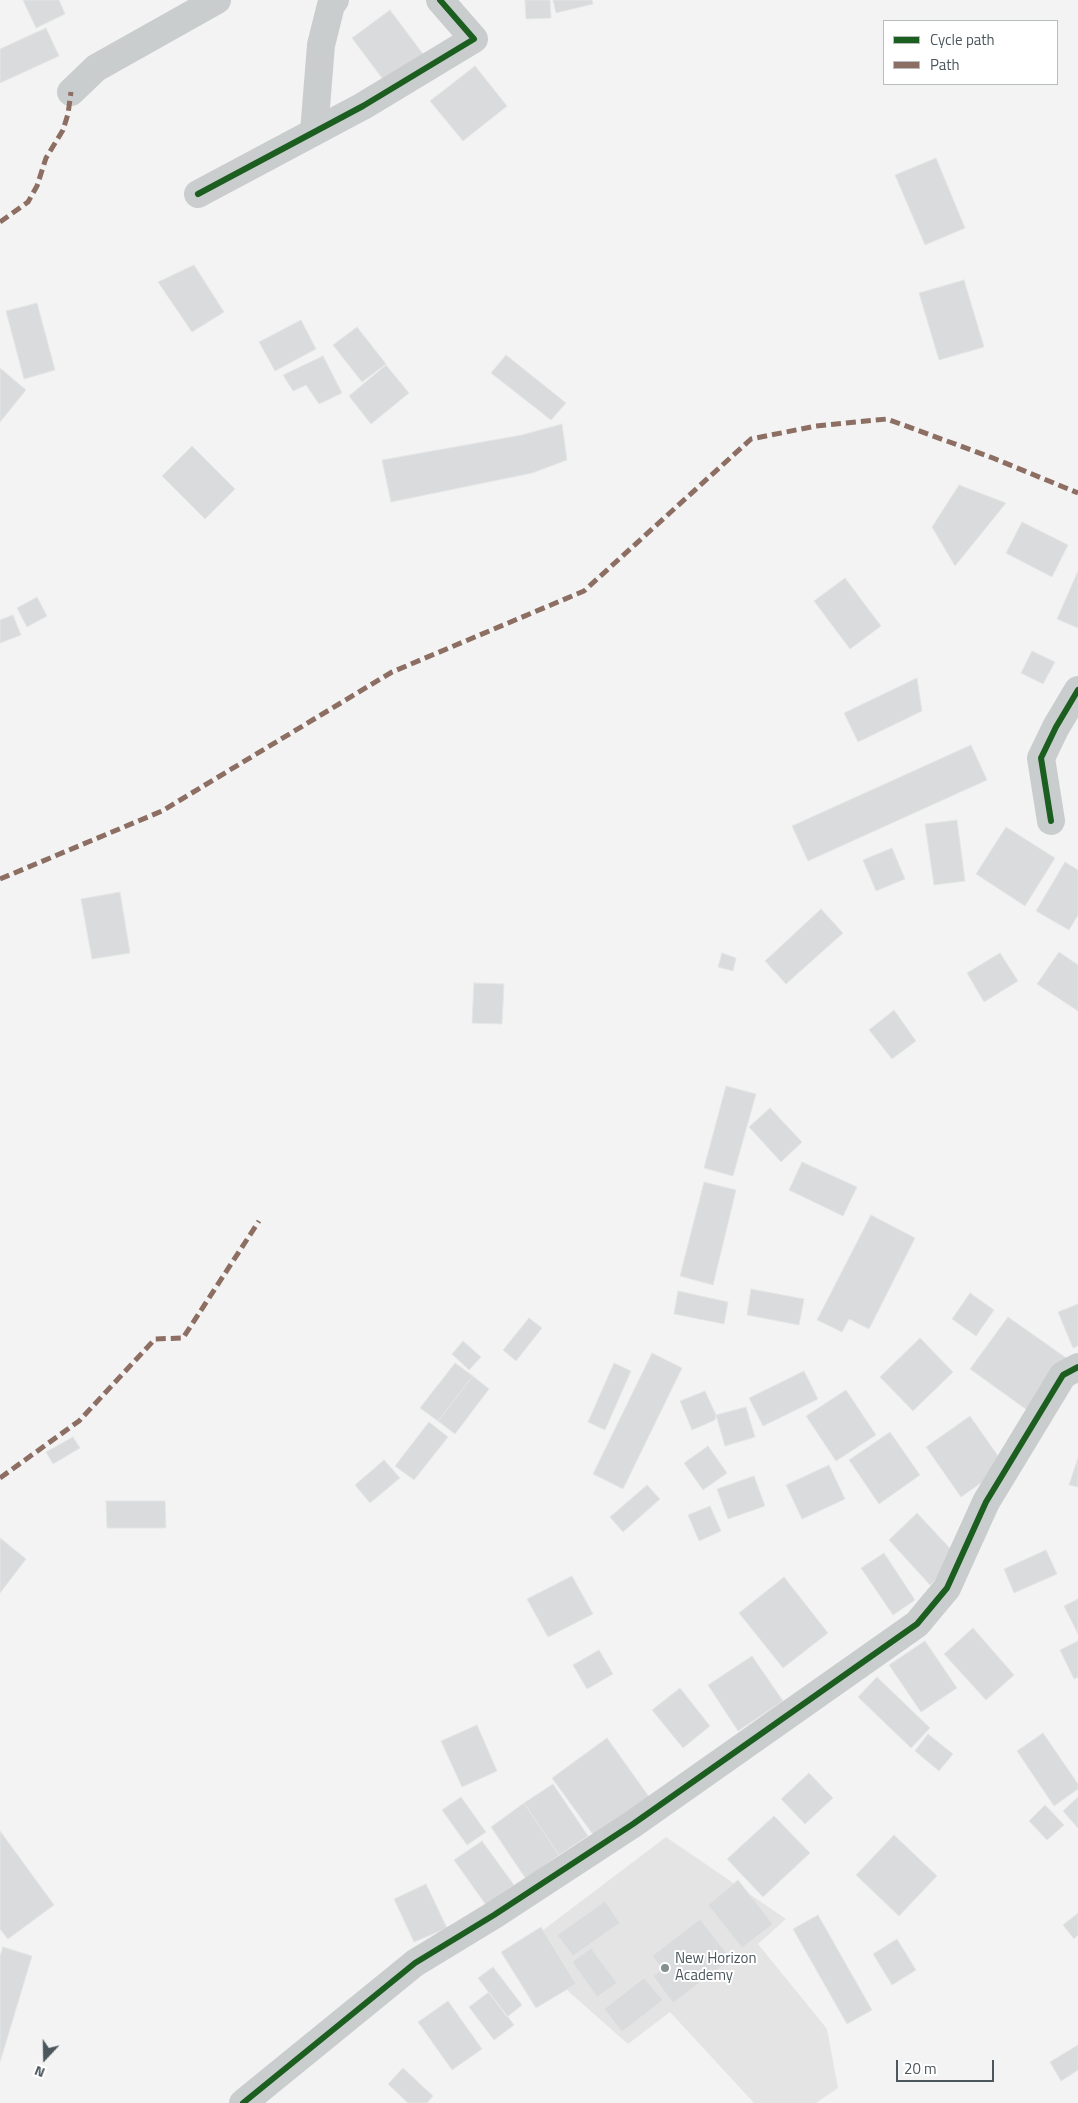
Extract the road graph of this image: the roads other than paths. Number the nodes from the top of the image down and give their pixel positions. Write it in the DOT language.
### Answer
graph roads {
  1 [pos="217,0"];
  2 [pos="335,0"];
  3 [pos="440,0"];
  4 [pos="71,92"];
  5 [pos="314,132"];
  6 [pos="198,194"];
  7 [pos="1078,690"];
  8 [pos="1051,821"];
  9 [pos="1078,1367"];
  10 [pos="243,2103"];
  1 -- 4 [label="street"];
  2 -- 5 [label="street"];
  3 -- 5 [label="street"];
  5 -- 6 [label="street"];
  7 -- 8 [label="street"];
  9 -- 10 [label="street"];
}
